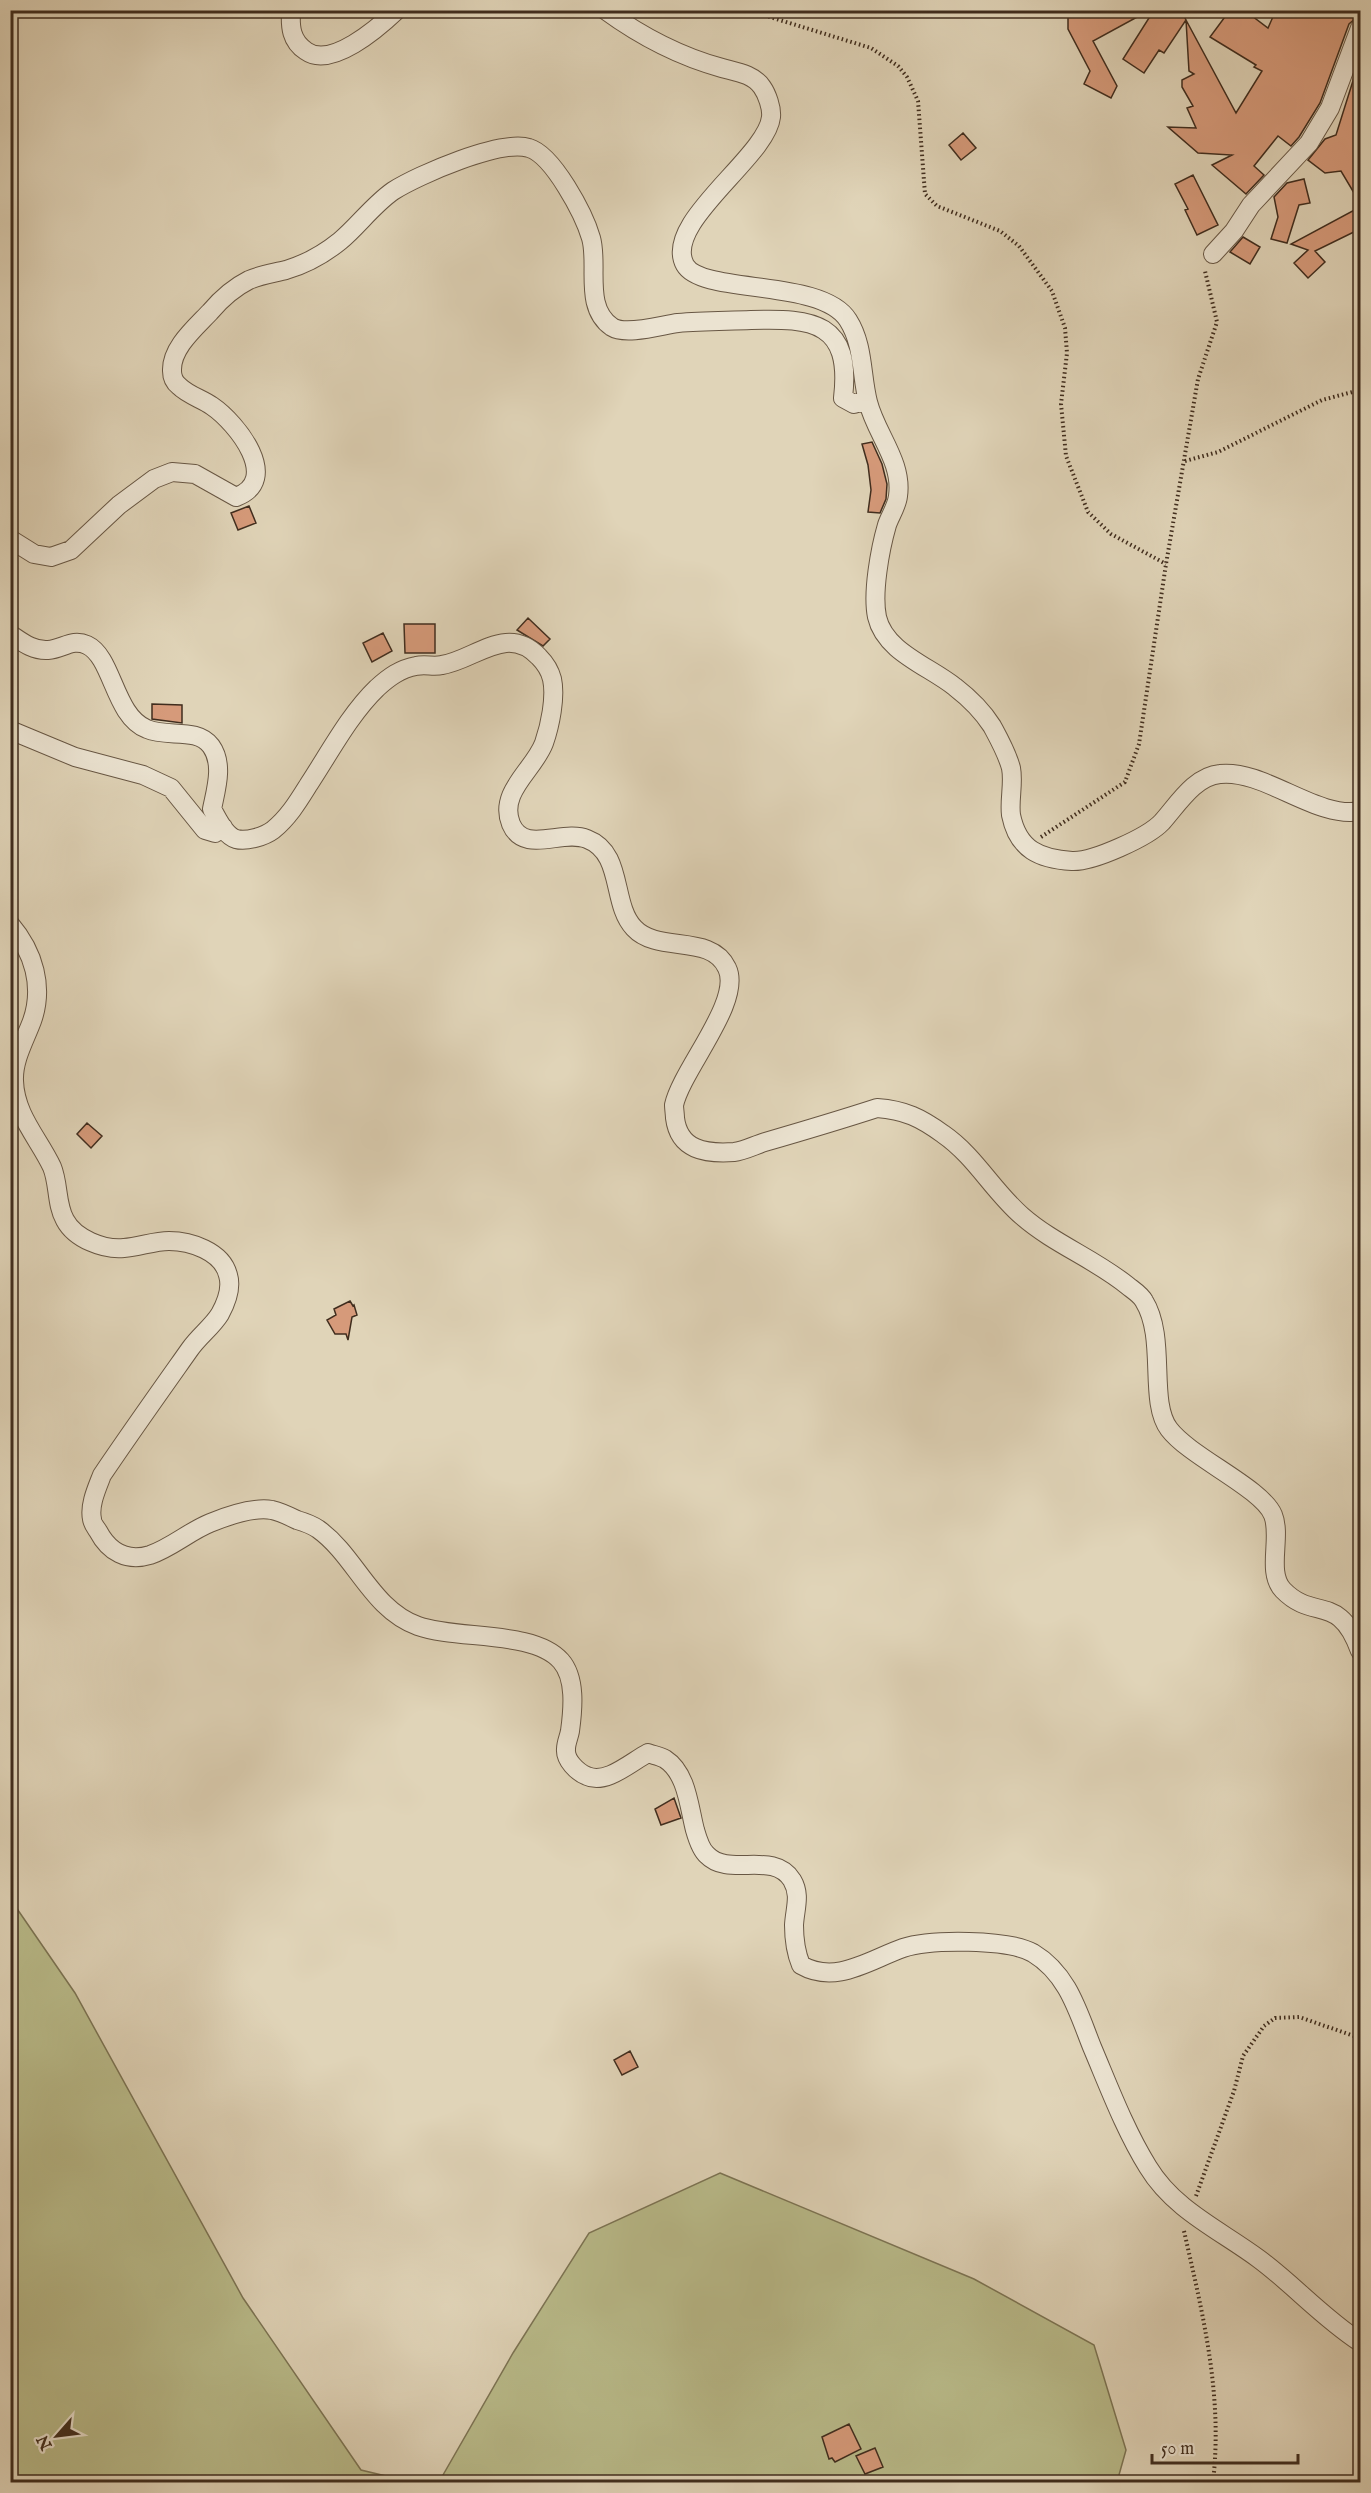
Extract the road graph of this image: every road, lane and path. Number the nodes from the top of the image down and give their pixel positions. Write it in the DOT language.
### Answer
graph roads {
  1 [pos="291,10"];
  2 [pos="397,10"];
  3 [pos="605,10"];
  4 [pos="747,10"];
  5 [pos="1360,28"];
  6 [pos="1213,254"];
  7 [pos="1360,390"];
  8 [pos="867,400"];
  9 [pos="1185,461"];
  10 [pos="10,539"];
  11 [pos="1166,564"];
  12 [pos="10,634"];
  13 [pos="10,730"];
  14 [pos="1360,811"];
  15 [pos="223,827"];
  16 [pos="1026,847"];
  17 [pos="10,924"];
  18 [pos="1360,1651"];
  19 [pos="1360,2038"];
  20 [pos="1190,2212"];
  21 [pos="1360,2342"];
  22 [pos="1213,2482"];
  1 -- 2 [label="street"];
  3 -- 8 [label="street"];
  4 -- 11 [label="path"];
  5 -- 6 [label="street"];
  6 -- 9 [label="path"];
  7 -- 9 [label="path"];
  8 -- 10 [label="street"];
  8 -- 16 [label="street"];
  9 -- 11 [label="path"];
  11 -- 16 [label="path"];
  12 -- 15 [label="street"];
  13 -- 15 [label="street"];
  14 -- 16 [label="street"];
  15 -- 18 [label="street"];
  17 -- 20 [label="street"];
  19 -- 20 [label="path"];
  20 -- 21 [label="street"];
  20 -- 22 [label="path"];
}
